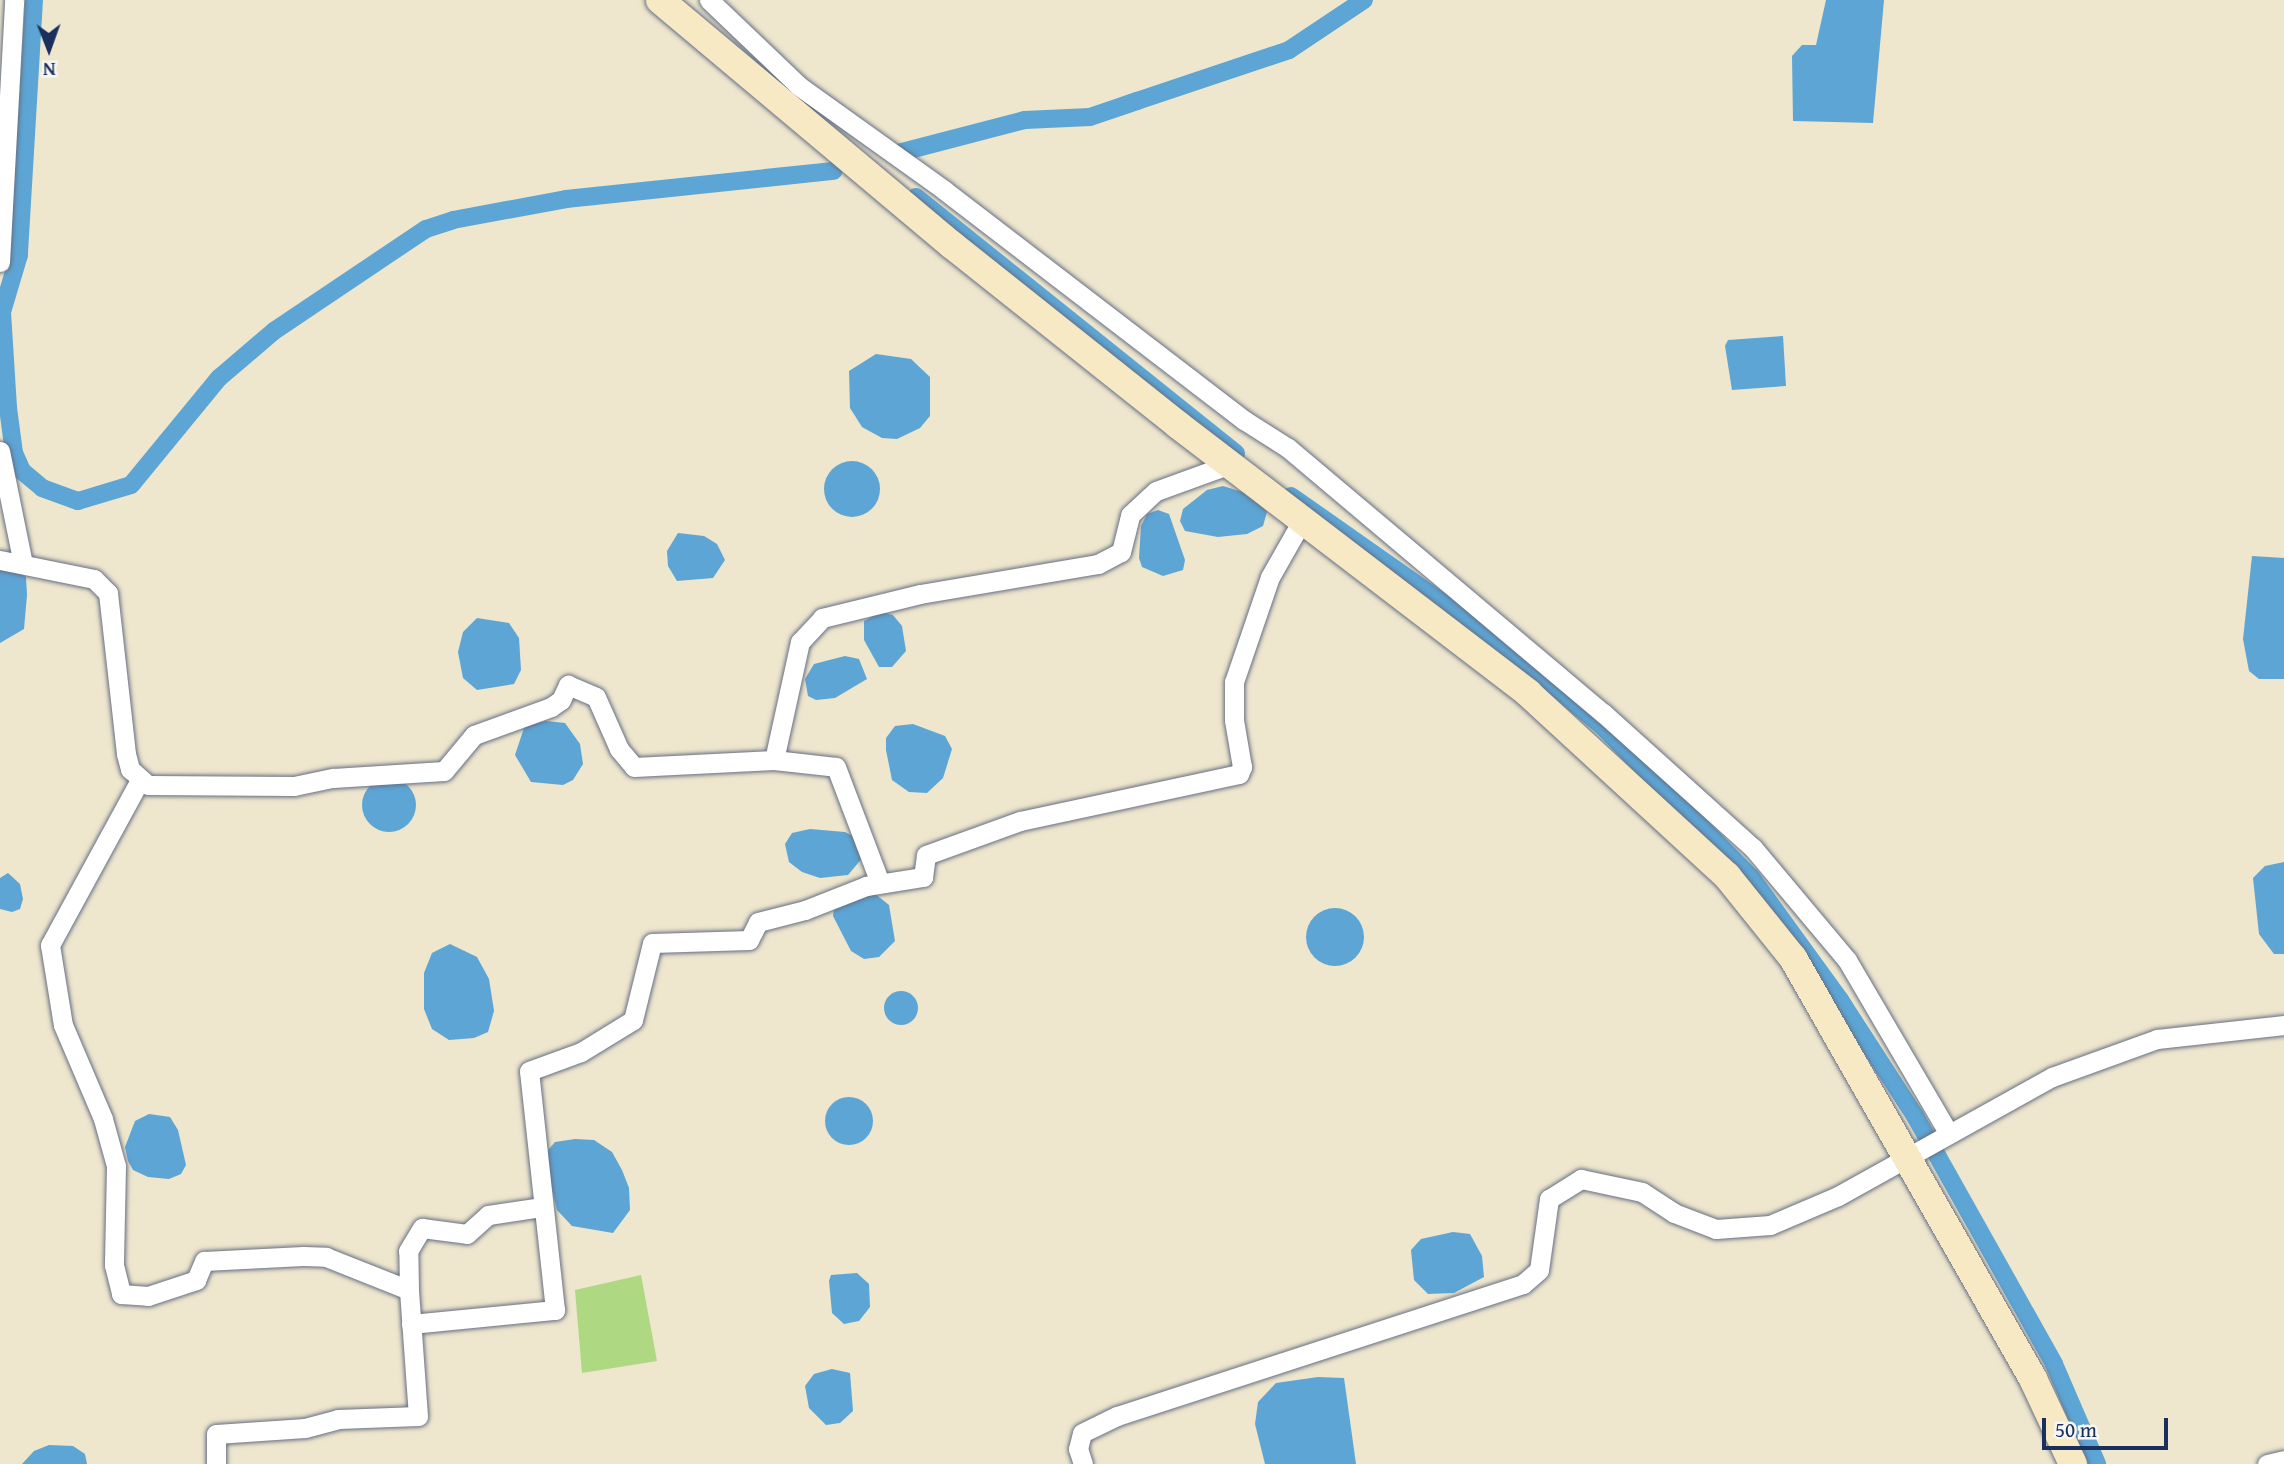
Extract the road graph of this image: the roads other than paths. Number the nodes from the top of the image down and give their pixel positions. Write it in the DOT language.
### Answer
graph roads {
  1 [pos="14,0"];
  2 [pos="660,0"];
  3 [pos="709,0"];
  4 [pos="0,262"];
  5 [pos="0,452"];
  6 [pos="1230,464"];
  7 [pos="1303,519"];
  8 [pos="0,560"];
  9 [pos="23,564"];
  10 [pos="774,760"];
  11 [pos="140,780"];
  12 [pos="880,883"];
  13 [pos="2284,1025"];
  14 [pos="1948,1132"];
  15 [pos="1905,1160"];
  16 [pos="542,1207"];
  17 [pos="409,1290"];
  18 [pos="411,1324"];
  19 [pos="2284,1461"];
  20 [pos="216,1464"];
  21 [pos="1083,1464"];
  22 [pos="2073,1464"];
  23 [pos="2267,1464"];
  1 -- 4 [label="street"];
  2 -- 6 [label="street"];
  3 -- 14 [label="street"];
  5 -- 9 [label="street"];
  6 -- 7 [label="street"];
  6 -- 10 [label="street"];
  7 -- 12 [label="street"];
  7 -- 15 [label="street"];
  8 -- 9 [label="street"];
  9 -- 11 [label="street"];
  10 -- 11 [label="street"];
  10 -- 12 [label="street"];
  11 -- 17 [label="street"];
  12 -- 16 [label="street"];
  13 -- 14 [label="street"];
  14 -- 15 [label="street"];
  15 -- 21 [label="street"];
  15 -- 22 [label="street"];
  16 -- 17 [label="street"];
  16 -- 18 [label="street"];
  17 -- 18 [label="street"];
  18 -- 20 [label="street"];
  19 -- 23 [label="street"];
}
